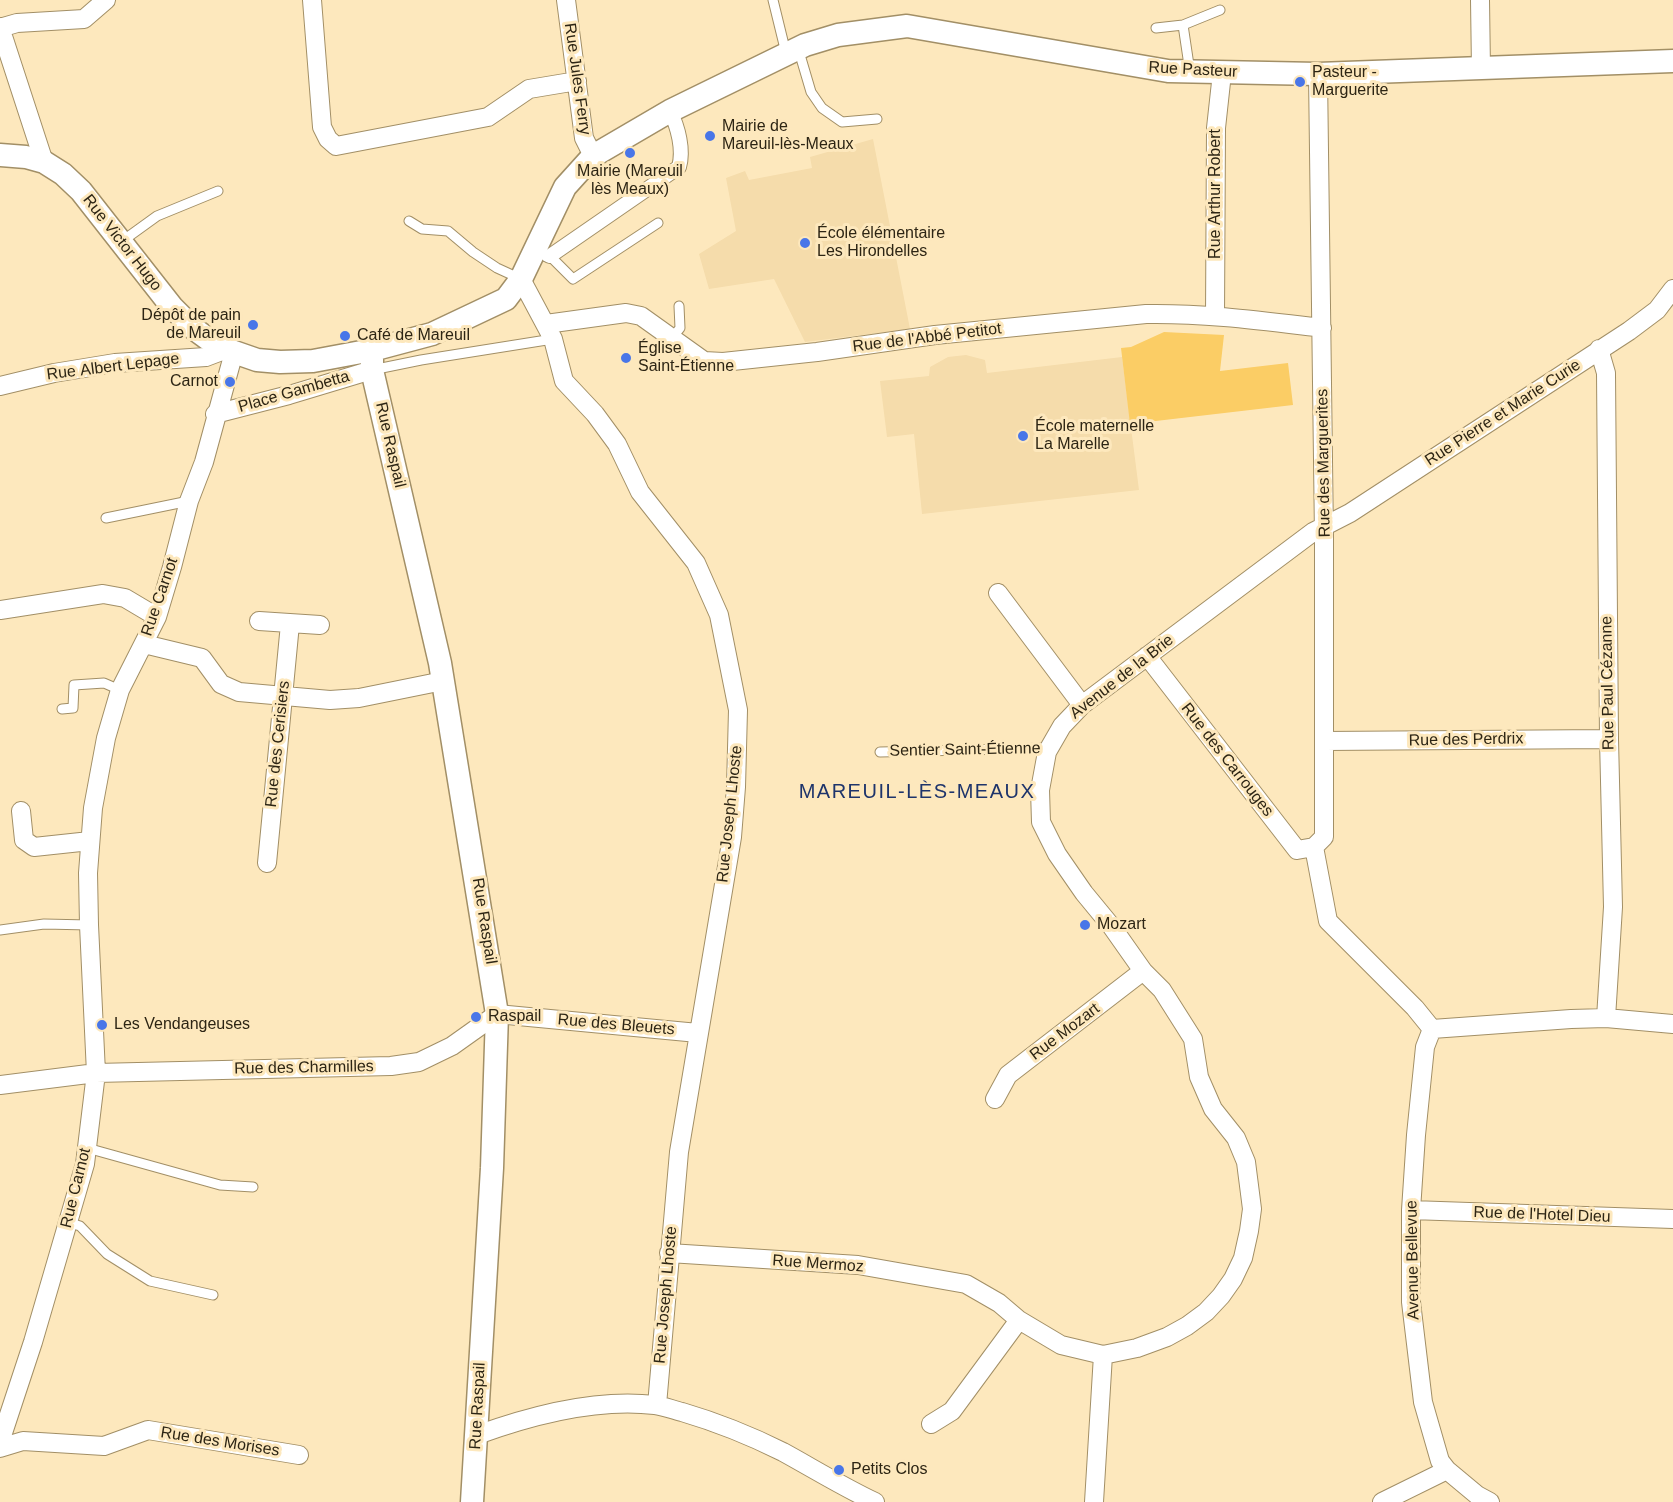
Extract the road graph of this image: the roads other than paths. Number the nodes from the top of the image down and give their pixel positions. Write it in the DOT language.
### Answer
graph roads {
  1 [pos="106,0"];
  2 [pos="312,0"];
  3 [pos="566,0"];
  4 [pos="773,0"];
  5 [pos="1480,0"];
  6 [pos="1220,10"];
  7 [pos="1183,26"];
  8 [pos="0,28"];
  9 [pos="1156,28"];
  10 [pos="792,51"];
  11 [pos="1673,61"];
  12 [pos="1481,69"];
  13 [pos="1190,72"];
  14 [pos="1222,73"];
  15 [pos="1318,74"];
  16 [pos="577,81"];
  17 [pos="670,111"];
  18 [pos="877,119"];
  19 [pos="0,155"];
  20 [pos="592,156"];
  21 [pos="44,162"];
  22 [pos="218,191"];
  23 [pos="409,221"];
  24 [pos="658,223"];
  25 [pos="121,242"];
  26 [pos="534,265"];
  27 [pos="1673,289"];
  28 [pos="679,306"];
  29 [pos="1215,316"];
  30 [pos="1322,328"];
  31 [pos="549,332"];
  32 [pos="672,338"];
  33 [pos="1599,349"];
  34 [pos="230,350"];
  35 [pos="372,360"];
  36 [pos="0,386"];
  37 [pos="215,414"];
  38 [pos="189,501"];
  39 [pos="106,518"];
  40 [pos="1324,526"];
  41 [pos="998,593"];
  42 [pos="0,610"];
  43 [pos="156,617"];
  44 [pos="258,621"];
  45 [pos="290,624"];
  46 [pos="320,626"];
  47 [pos="144,644"];
  48 [pos="1147,656"];
  49 [pos="443,681"];
  50 [pos="120,690"];
  51 [pos="283,695"];
  52 [pos="1082,705"];
  53 [pos="62,709"];
  54 [pos="1609,739"];
  55 [pos="1324,741"];
  56 [pos="1050,748"];
  57 [pos="880,752"];
  58 [pos="21,811"];
  59 [pos="90,841"];
  60 [pos="1314,847"];
  61 [pos="267,863"];
  62 [pos="89,925"];
  63 [pos="0,930"];
  64 [pos="1143,971"];
  65 [pos="498,1014"];
  66 [pos="1605,1018"];
  67 [pos="1673,1024"];
  68 [pos="1432,1029"];
  69 [pos="698,1033"];
  70 [pos="96,1073"];
  71 [pos="0,1085"];
  72 [pos="995,1099"];
  73 [pos="87,1148"];
  74 [pos="254,1187"];
  75 [pos="1411,1210"];
  76 [pos="1673,1219"];
  77 [pos="67,1222"];
  78 [pos="669,1253"];
  79 [pos="213,1295"];
  80 [pos="1019,1320"];
  81 [pos="1103,1355"];
  82 [pos="657,1405"];
  83 [pos="931,1424"];
  84 [pos="477,1435"];
  85 [pos="0,1442"];
  86 [pos="0,1448"];
  87 [pos="299,1455"];
  88 [pos="1447,1470"];
  89 [pos="472,1502"];
  90 [pos="875,1502"];
  91 [pos="1094,1502"];
  92 [pos="1382,1502"];
  93 [pos="1490,1502"];
  1 -- 8 [label="street"];
  2 -- 16 [label="street"];
  3 -- 16 [label="street, Rue Jules Ferry"];
  4 -- 10 [label="lane"];
  5 -- 12 [label="street"];
  6 -- 7 [label="lane"];
  7 -- 9 [label="lane"];
  7 -- 13 [label="lane"];
  8 -- 21 [label="street"];
  10 -- 13 [label="street, Rue Pasteur"];
  10 -- 17 [label="street, Rue Pasteur"];
  10 -- 18 [label="lane"];
  11 -- 12 [label="street, Rue Pasteur"];
  12 -- 15 [label="street, Rue Pasteur"];
  13 -- 14 [label="street, Rue Pasteur"];
  14 -- 15 [label="street, Rue Pasteur"];
  14 -- 29 [label="street, Rue Arthur Robert"];
  15 -- 30 [label="street, Rue des Marguerites"];
  16 -- 20 [label="street, Rue Jules Ferry"];
  17 -- 20 [label="street, Rue Pasteur"];
  17 -- 26 [label="street"];
  19 -- 21 [label="street, Rue Victor Hugo"];
  20 -- 26 [label="street, Place Gambetta"];
  21 -- 25 [label="street, Rue Victor Hugo"];
  22 -- 25 [label="lane"];
  23 -- 26 [label="lane"];
  24 -- 26 [label="lane"];
  25 -- 34 [label="street, Rue Victor Hugo"];
  26 -- 31 [label="street, Rue Joseph Lhoste"];
  26 -- 35 [label="street, Place Gambetta"];
  27 -- 33 [label="street, Rue Pierre et Marie Curie"];
  28 -- 32 [label="lane"];
  29 -- 30 [label="street, Rue de l'Abbé Petitot"];
  29 -- 32 [label="street, Rue de l'Abbé Petitot"];
  30 -- 40 [label="street, Rue des Marguerites"];
  31 -- 32 [label="street, Rue de l'Abbé Petitot"];
  31 -- 35 [label="lane"];
  31 -- 69 [label="street, Rue Joseph Lhoste"];
  33 -- 40 [label="street, Rue Pierre et Marie Curie"];
  33 -- 54 [label="street, Rue Paul Cézanne"];
  34 -- 35 [label="street, Place Gambetta"];
  34 -- 36 [label="street, Rue Albert Lepage"];
  34 -- 37 [label="street, Rue Carnot"];
  35 -- 37 [label="street, Place Gambetta"];
  35 -- 49 [label="street, Rue Raspail"];
  37 -- 38 [label="street, Rue Carnot"];
  38 -- 39 [label="lane"];
  38 -- 43 [label="street, Rue Carnot"];
  40 -- 48 [label="street, Avenue de la Brie"];
  40 -- 55 [label="street, Rue des Marguerites"];
  41 -- 52 [label="street"];
  42 -- 43 [label="street"];
  43 -- 47 [label="street, Rue Carnot"];
  44 -- 45 [label="street"];
  45 -- 46 [label="street"];
  45 -- 51 [label="street, Rue des Cerisiers"];
  47 -- 50 [label="street, Rue Carnot"];
  47 -- 51 [label="street"];
  48 -- 52 [label="street, Avenue de la Brie"];
  48 -- 60 [label="street, Rue des Carrouges"];
  49 -- 51 [label="street"];
  49 -- 65 [label="street, Rue Raspail"];
  50 -- 53 [label="lane"];
  50 -- 59 [label="street, Rue Carnot"];
  51 -- 61 [label="street, Rue des Cerisiers"];
  52 -- 56 [label="street, Avenue de la Brie"];
  54 -- 55 [label="street, Rue des Perdrix"];
  54 -- 66 [label="street, Rue Paul Cézanne"];
  55 -- 60 [label="street, Rue des Marguerites"];
  56 -- 57 [label="lane, Sentier Saint-Étienne"];
  56 -- 64 [label="street, Avenue de la Brie"];
  58 -- 59 [label="street"];
  59 -- 62 [label="street, Rue Carnot"];
  60 -- 68 [label="street"];
  62 -- 63 [label="lane"];
  62 -- 70 [label="street, Rue Carnot"];
  64 -- 72 [label="street, Rue Mozart"];
  64 -- 81 [label="street, Avenue de la Brie"];
  65 -- 69 [label="street, Rue des Bleuets"];
  65 -- 70 [label="street, Rue des Charmilles"];
  65 -- 84 [label="street, Rue Raspail"];
  66 -- 67 [label="street"];
  66 -- 68 [label="street"];
  68 -- 75 [label="street, Avenue Bellevue"];
  69 -- 78 [label="street, Rue Joseph Lhoste"];
  70 -- 71 [label="street, Rue des Charmilles"];
  70 -- 73 [label="street, Rue Carnot"];
  73 -- 74 [label="lane"];
  73 -- 77 [label="street, Rue Carnot"];
  75 -- 76 [label="street, Rue de l'Hotel Dieu"];
  75 -- 88 [label="street, Avenue Bellevue"];
  77 -- 79 [label="lane"];
  77 -- 85 [label="street, Rue Carnot"];
  78 -- 80 [label="street, Rue Mermoz"];
  78 -- 82 [label="street, Rue Joseph Lhoste"];
  80 -- 81 [label="street, Rue Mermoz"];
  80 -- 83 [label="street"];
  81 -- 91 [label="street"];
  82 -- 84 [label="street"];
  82 -- 90 [label="street"];
  84 -- 89 [label="street, Rue Raspail"];
  86 -- 87 [label="street, Rue des Morises"];
  88 -- 92 [label="street"];
  88 -- 93 [label="street, Avenue Bellevue"];
}
